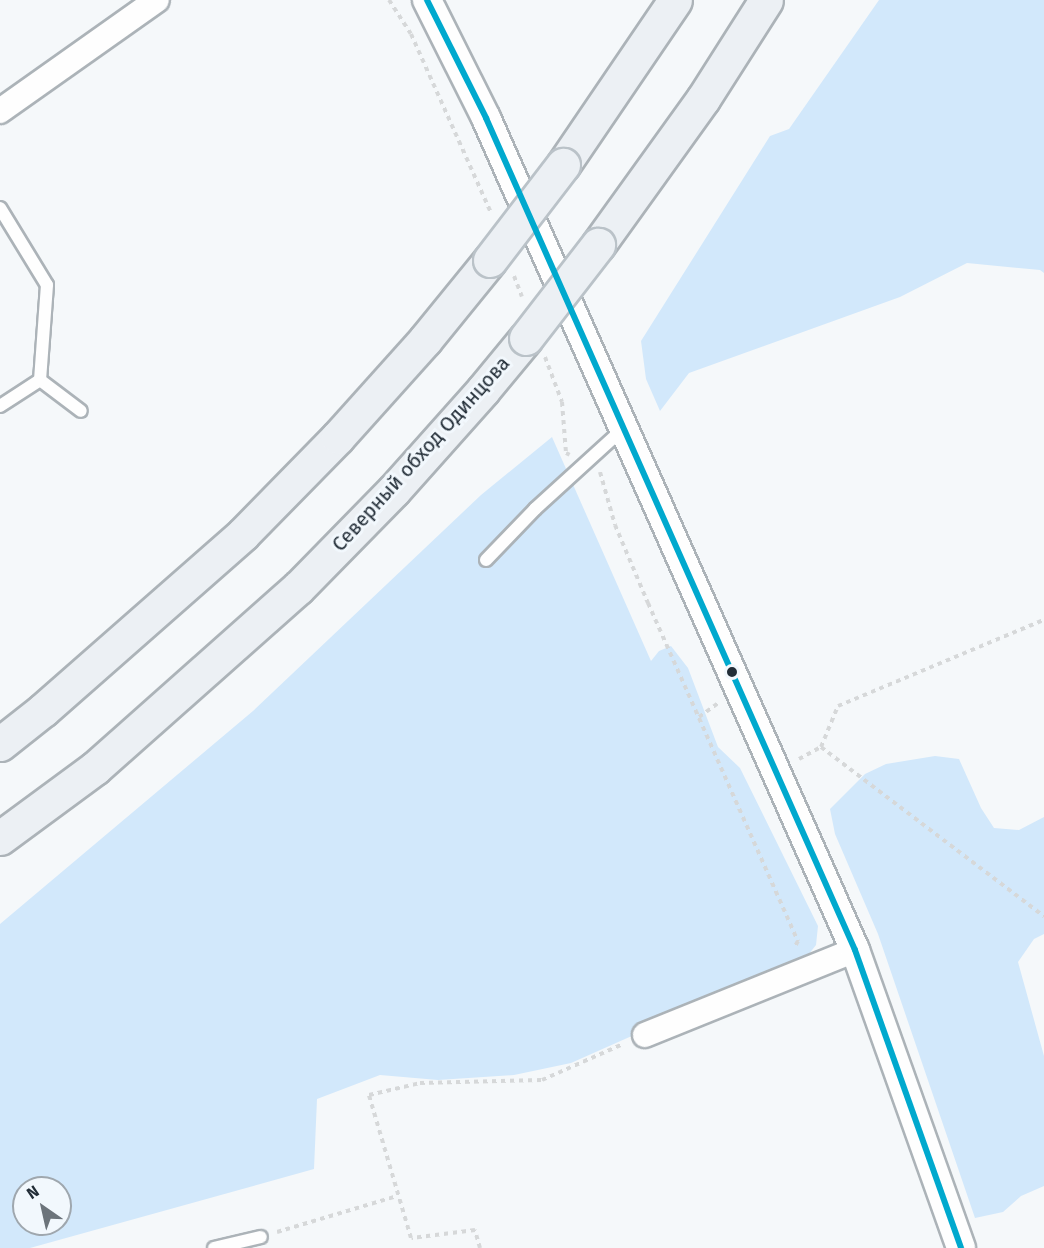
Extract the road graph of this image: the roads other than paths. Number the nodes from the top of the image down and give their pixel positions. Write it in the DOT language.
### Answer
graph roads {
  1 [pos="157,0"];
  2 [pos="427,0"];
  3 [pos="675,0"];
  4 [pos="765,0"];
  5 [pos="0,111"];
  6 [pos="0,208"];
  7 [pos="40,380"];
  8 [pos="0,406"];
  9 [pos="81,411"];
  10 [pos="624,429"];
  11 [pos="486,560"];
  12 [pos="0,744"];
  13 [pos="0,838"];
  14 [pos="855,950"];
  15 [pos="645,1035"];
  16 [pos="261,1237"];
  17 [pos="214,1248"];
  18 [pos="961,1248"];
  1 -- 5 [label="street"];
  2 -- 10 [label="street"];
  3 -- 12 [label="highway, bridge"];
  4 -- 13 [label="highway, Северный обход Одинцова, bridge"];
  6 -- 7 [label="lane"];
  7 -- 8 [label="lane"];
  7 -- 9 [label="lane"];
  10 -- 11 [label="lane"];
  10 -- 14 [label="street"];
  14 -- 15 [label="street"];
  14 -- 18 [label="street"];
  16 -- 17 [label="lane"];
}
